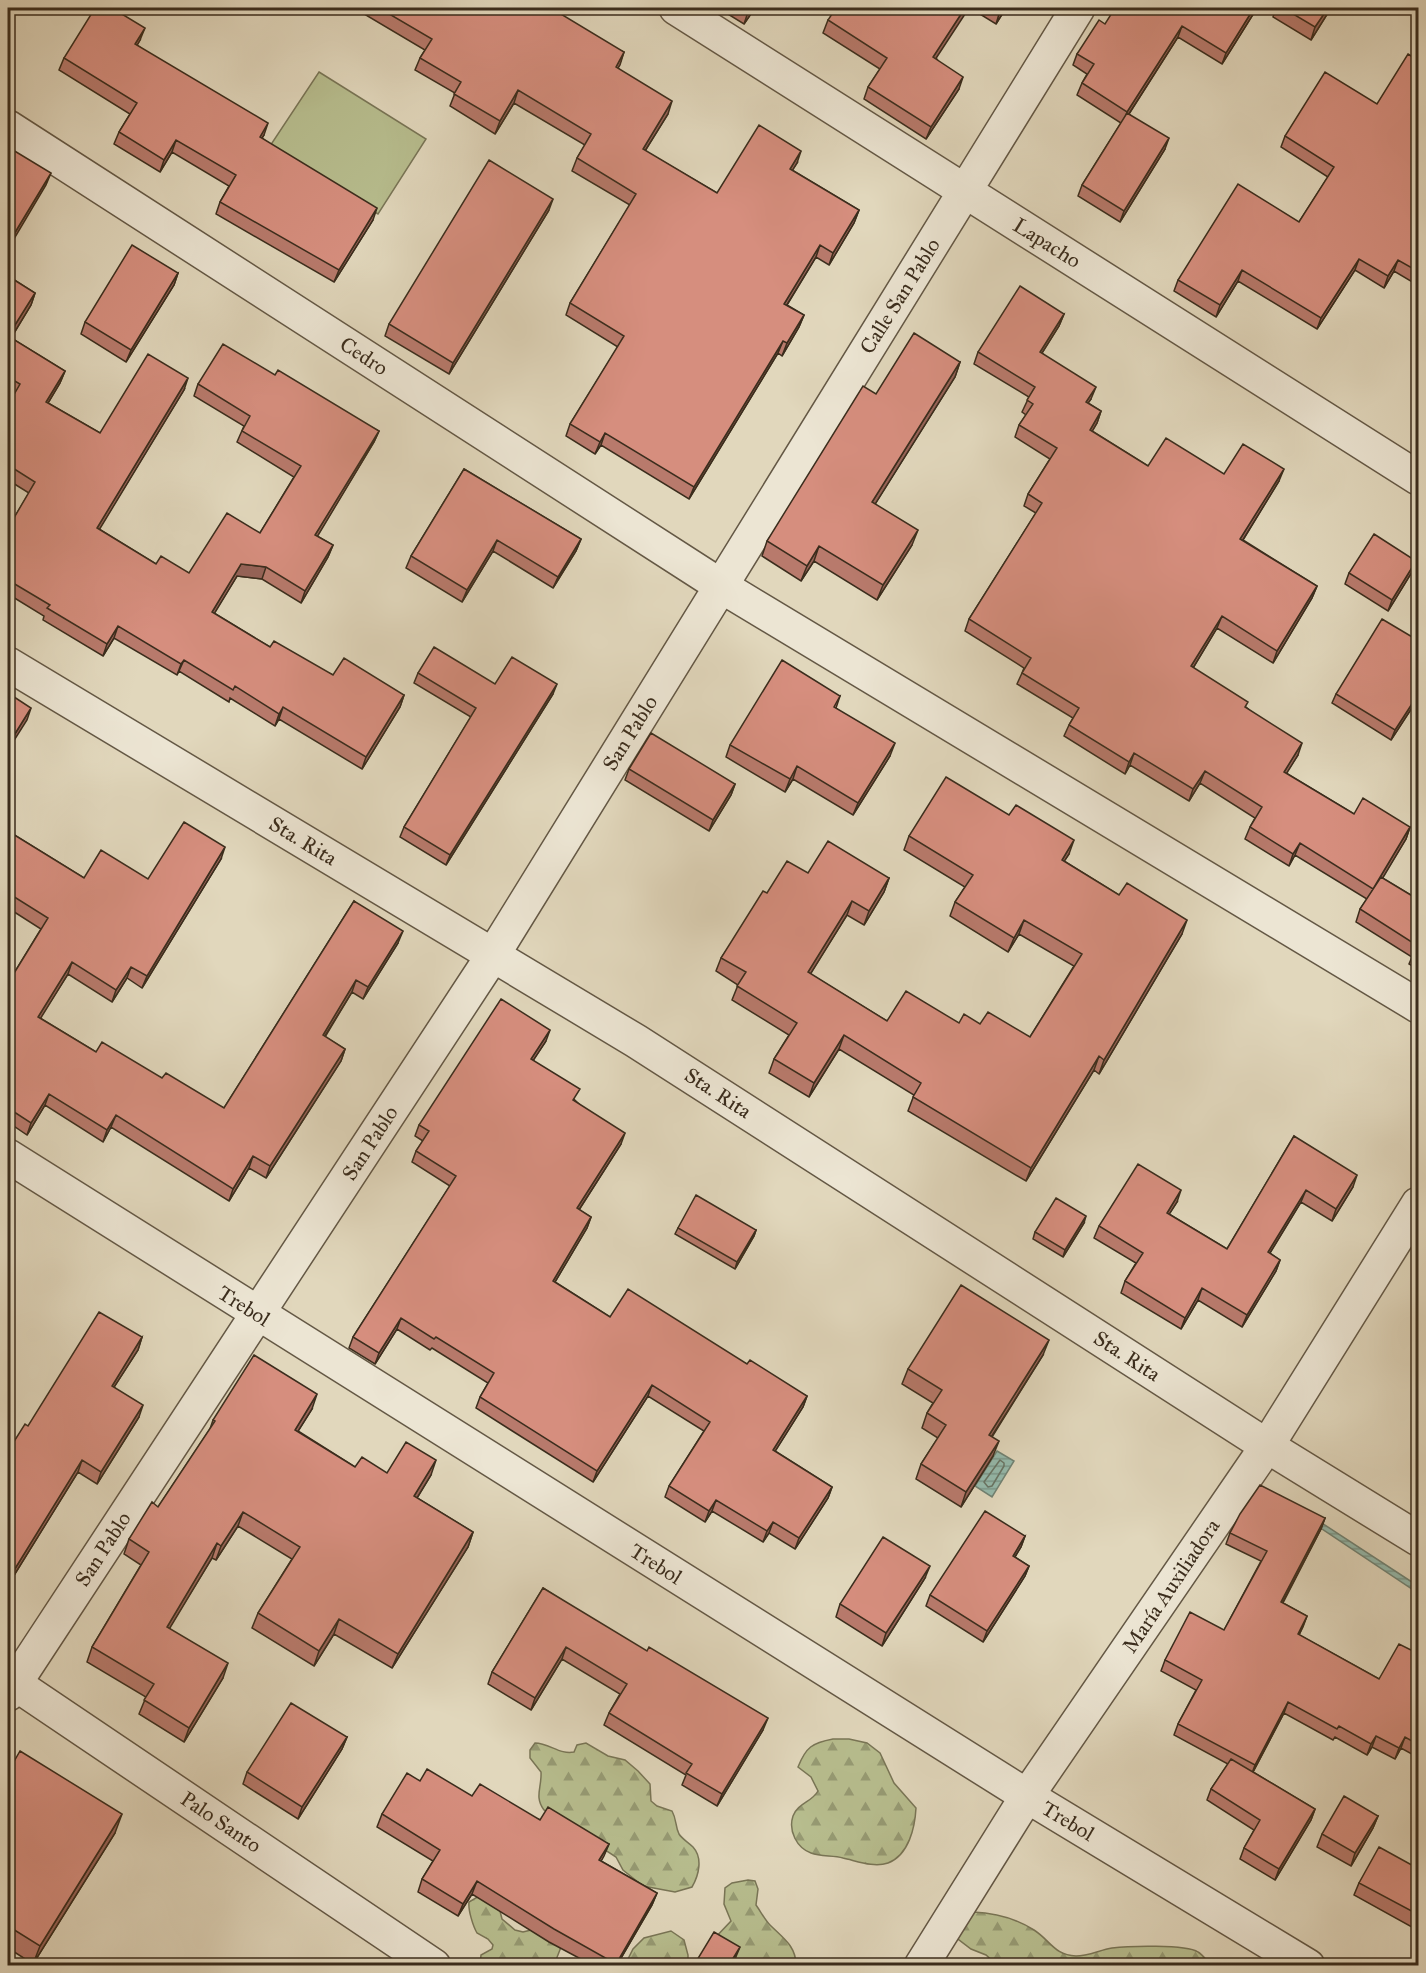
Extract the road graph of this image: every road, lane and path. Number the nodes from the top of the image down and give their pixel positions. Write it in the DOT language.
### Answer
graph roads {
  1 [pos="676,8"];
  2 [pos="1078,8"];
  3 [pos="8,127"];
  4 [pos="965,191"];
  5 [pos="1419,478"];
  6 [pos="722,586"];
  7 [pos="8,664"];
  8 [pos="493,955"];
  9 [pos="1419,1006"];
  10 [pos="8,1156"];
  11 [pos="1419,1204"];
  12 [pos="258,1314"];
  13 [pos="1267,1446"];
  14 [pos="1419,1539"];
  15 [pos="10,1686"];
  16 [pos="1027,1796"];
  17 [pos="434,1965"];
  18 [pos="921,1965"];
  19 [pos="1308,1965"];
  1 -- 4 [label="street, Lapacho"];
  2 -- 4 [label="street, Calle San Pablo"];
  3 -- 6 [label="street, Cedro"];
  4 -- 5 [label="street, Lapacho"];
  4 -- 6 [label="street, Calle San Pablo"];
  6 -- 8 [label="street, San Pablo"];
  6 -- 9 [label="street, Cedro"];
  7 -- 8 [label="street, Sta. Rita"];
  8 -- 12 [label="street, San Pablo"];
  8 -- 13 [label="street, Sta. Rita"];
  10 -- 12 [label="street, Trebol"];
  11 -- 13 [label="street, María Auxiliadora"];
  12 -- 15 [label="street, San Pablo"];
  12 -- 16 [label="street, Trebol"];
  13 -- 14 [label="street, Sta. Rita"];
  13 -- 16 [label="street, María Auxiliadora"];
  15 -- 17 [label="street, Palo Santo"];
  16 -- 18 [label="street, María Auxiliadora"];
  16 -- 19 [label="street, Trebol"];
}
